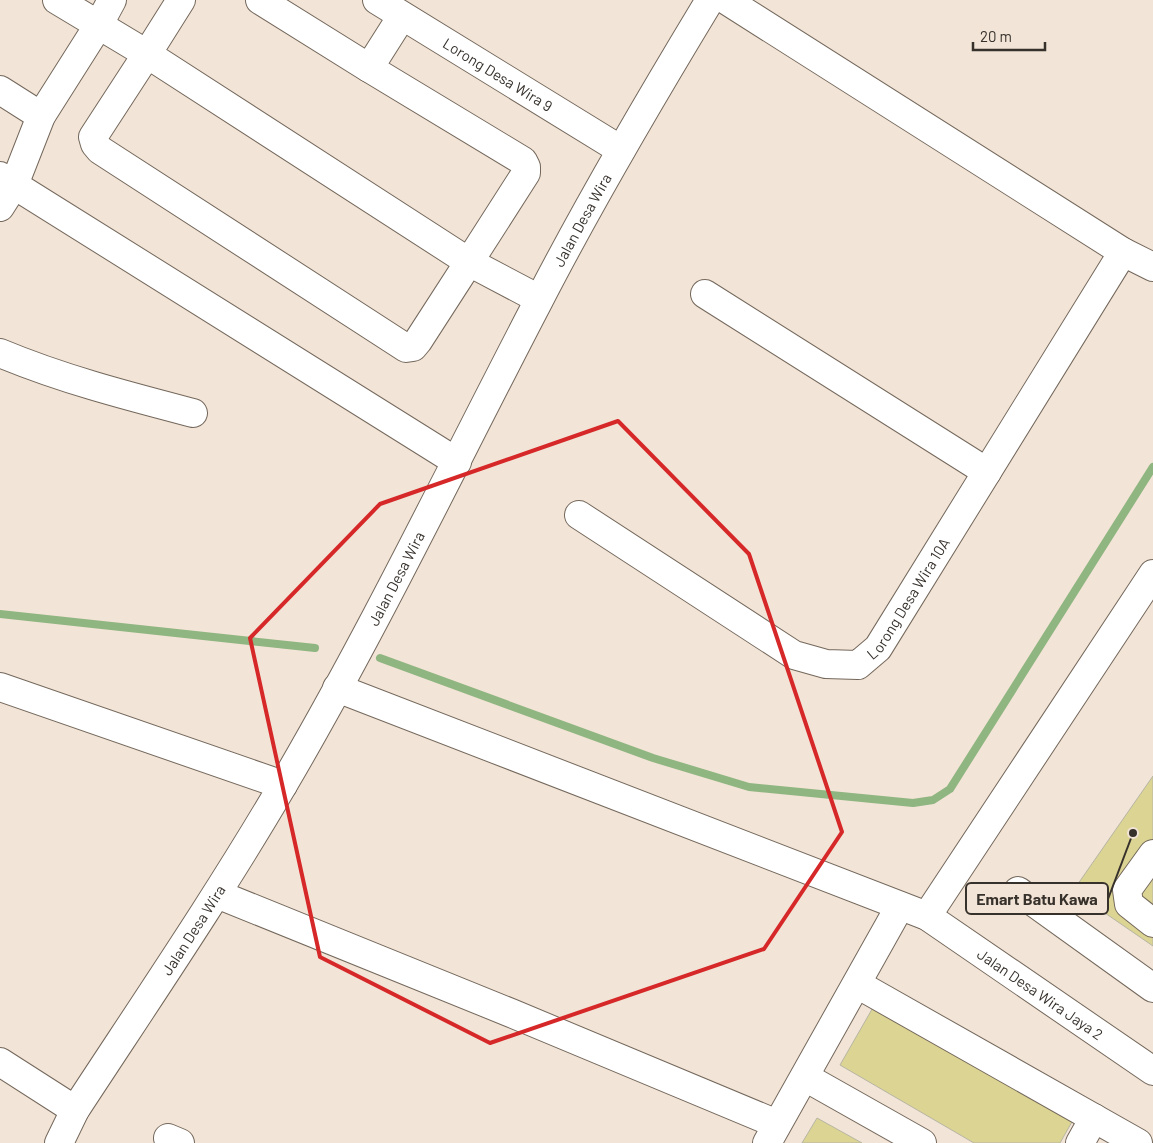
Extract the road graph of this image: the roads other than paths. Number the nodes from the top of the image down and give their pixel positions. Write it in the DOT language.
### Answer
graph roads {
  1 [pos="58,0"];
  2 [pos="112,0"];
  3 [pos="181,0"];
  4 [pos="260,0"];
  5 [pos="377,0"];
  6 [pos="710,0"];
  7 [pos="726,0"];
  8 [pos="402,16"];
  9 [pos="98,26"];
  10 [pos="147,54"];
  11 [pos="369,68"];
  12 [pos="0,90"];
  13 [pos="41,116"];
  14 [pos="621,150"];
  15 [pos="5,189"];
  16 [pos="1123,252"];
  17 [pos="469,262"];
  18 [pos="1153,267"];
  19 [pos="705,294"];
  20 [pos="539,299"];
  21 [pos="0,353"];
  22 [pos="193,413"];
  23 [pos="456,462"];
  24 [pos="987,472"];
  25 [pos="579,515"];
  26 [pos="1153,574"];
  27 [pos="0,687"];
  28 [pos="337,688"];
  29 [pos="284,785"];
  30 [pos="1153,854"];
  31 [pos="1018,891"];
  32 [pos="217,894"];
  33 [pos="900,906"];
  34 [pos="927,916"];
  35 [pos="1153,923"];
  36 [pos="857,984"];
  37 [pos="1153,988"];
  38 [pos="0,1062"];
  39 [pos="1153,1071"];
  40 [pos="804,1077"];
  41 [pos="74,1110"];
  42 [pos="1094,1118"];
  43 [pos="772,1134"];
  44 [pos="1153,1134"];
  45 [pos="59,1143"];
  46 [pos="922,1143"];
  47 [pos="1080,1143"];
  48 [pos="1138,1143"];
  49 [pos="1148,1143"];
  1 -- 9 [label="street"];
  2 -- 9 [label="street"];
  3 -- 10 [label="street"];
  4 -- 11 [label="street"];
  5 -- 8 [label="street, Lorong Desa Wira 9"];
  6 -- 14 [label="street, Jalan Desa Wira"];
  7 -- 16 [label="street"];
  8 -- 11 [label="street"];
  8 -- 14 [label="street, Lorong Desa Wira 9"];
  9 -- 10 [label="street"];
  9 -- 13 [label="street"];
  10 -- 17 [label="street"];
  10 -- 17 [label="street"];
  11 -- 17 [label="street"];
  12 -- 13 [label="street"];
  13 -- 15 [label="street"];
  14 -- 20 [label="street, Jalan Desa Wira"];
  15 -- 23 [label="street"];
  16 -- 18 [label="street"];
  16 -- 24 [label="street, Lorong Desa Wira 10A"];
  17 -- 20 [label="street"];
  19 -- 24 [label="street"];
  20 -- 23 [label="street, Jalan Desa Wira"];
  21 -- 22 [label="street"];
  23 -- 28 [label="street, Jalan Desa Wira"];
  24 -- 25 [label="street, Lorong Desa Wira 10A"];
  26 -- 34 [label="street"];
  27 -- 29 [label="street"];
  28 -- 29 [label="street, Jalan Desa Wira"];
  28 -- 33 [label="street, Jalan Desa Wira Jaya 2"];
  29 -- 32 [label="street, Jalan Desa Wira"];
  30 -- 35 [label="street"];
  31 -- 37 [label="street"];
  32 -- 41 [label="street, Jalan Desa Wira"];
  32 -- 43 [label="street"];
  33 -- 34 [label="street, Jalan Desa Wira Jaya 2"];
  33 -- 36 [label="street"];
  34 -- 39 [label="street, Jalan Desa Wira Jaya 2"];
  36 -- 40 [label="street"];
  36 -- 42 [label="street"];
  38 -- 41 [label="street"];
  40 -- 43 [label="street"];
  40 -- 46 [label="street"];
  41 -- 45 [label="street, Jalan Desa Wira"];
  42 -- 47 [label="street"];
  42 -- 48 [label="street"];
  44 -- 49 [label="street"];
}
